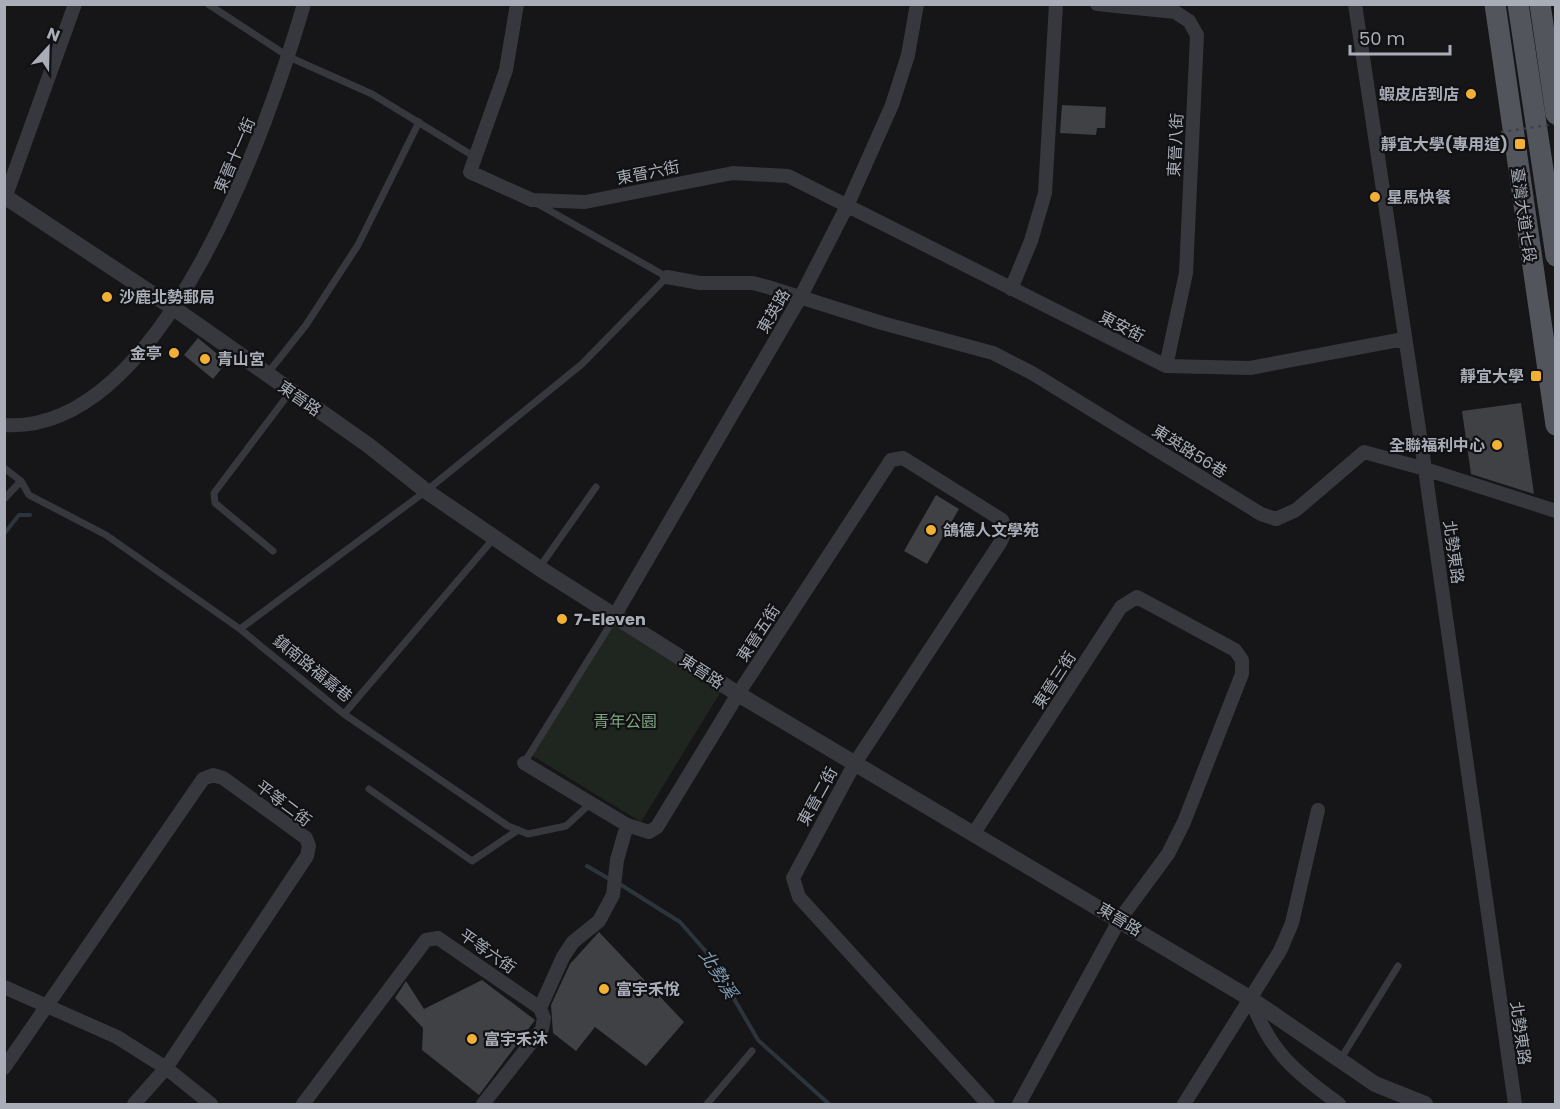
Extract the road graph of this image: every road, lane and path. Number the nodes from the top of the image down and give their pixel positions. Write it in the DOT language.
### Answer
graph roads {
  1 [pos="75,4"];
  2 [pos="208,4"];
  3 [pos="304,4"];
  4 [pos="517,4"];
  5 [pos="917,4"];
  6 [pos="1056,4"];
  7 [pos="1097,4"];
  8 [pos="1355,4"];
  9 [pos="1495,4"];
  10 [pos="1518,4"];
  11 [pos="1540,4"];
  12 [pos="289,57"];
  13 [pos="1556,114"];
  14 [pos="419,122"];
  15 [pos="1556,124"];
  16 [pos="1500,132"];
  17 [pos="475,157"];
  18 [pos="5,198"];
  19 [pos="532,200"];
  20 [pos="847,206"];
  21 [pos="1553,228"];
  22 [pos="1527,231"];
  23 [pos="1556,256"];
  24 [pos="667,277"];
  25 [pos="1011,289"];
  26 [pos="800,298"];
  27 [pos="172,308"];
  28 [pos="1404,339"];
  29 [pos="1166,366"];
  30 [pos="267,374"];
  31 [pos="291,391"];
  32 [pos="1556,424"];
  33 [pos="4,425"];
  34 [pos="4,468"];
  35 [pos="1425,469"];
  36 [pos="21,481"];
  37 [pos="596,487"];
  38 [pos="426,491"];
  39 [pos="962,494"];
  40 [pos="4,499"];
  41 [pos="1556,511"];
  42 [pos="494,537"];
  43 [pos="273,551"];
  44 [pos="539,568"];
  45 [pos="615,615"];
  46 [pos="240,629"];
  47 [pos="738,694"];
  48 [pos="344,714"];
  49 [pos="524,762"];
  50 [pos="855,763"];
  51 [pos="369,789"];
  52 [pos="592,802"];
  53 [pos="1318,810"];
  54 [pos="627,825"];
  55 [pos="518,830"];
  56 [pos="974,833"];
  57 [pos="1120,919"];
  58 [pos="1398,966"];
  59 [pos="4,987"];
  60 [pos="1251,999"];
  61 [pos="47,1005"];
  62 [pos="540,1008"];
  63 [pos="752,1050"];
  64 [pos="1340,1060"];
  65 [pos="4,1068"];
  66 [pos="166,1068"];
  67 [pos="134,1104"];
  68 [pos="211,1104"];
  69 [pos="303,1104"];
  70 [pos="483,1104"];
  71 [pos="708,1104"];
  72 [pos="988,1104"];
  73 [pos="1018,1104"];
  74 [pos="1184,1104"];
  75 [pos="1339,1104"];
  76 [pos="1425,1104"];
  77 [pos="1515,1104"];
  1 -- 18 [label="street"];
  2 -- 12 [label="lane"];
  3 -- 12 [label="street, 東晉十一街"];
  4 -- 17 [label="street"];
  5 -- 20 [label="street, 東英路"];
  6 -- 25 [label="street"];
  7 -- 29 [label="street, 東晉八街"];
  8 -- 28 [label="street, 北勢東路"];
  9 -- 22 [label="main road, 臺灣大道七段"];
  10 -- 21 [label="main road, 臺灣大道七段"];
  11 -- 13 [label="main road"];
  12 -- 14 [label="lane"];
  12 -- 27 [label="street, 東晉十一街"];
  14 -- 17 [label="lane"];
  14 -- 30 [label="lane"];
  15 -- 16 [label="path, bridge"];
  17 -- 19 [label="street, 東晉六街"];
  18 -- 27 [label="street, 東晉路"];
  19 -- 20 [label="street, 東晉六街"];
  19 -- 24 [label="lane"];
  20 -- 25 [label="street, 東安街"];
  20 -- 26 [label="street, 東英路"];
  21 -- 22 [label="street"];
  21 -- 23 [label="main road, 臺灣大道七段"];
  22 -- 32 [label="main road, 臺灣大道七段"];
  24 -- 26 [label="street"];
  24 -- 38 [label="lane"];
  25 -- 29 [label="street, 東安街"];
  26 -- 35 [label="street, 東英路56巷"];
  26 -- 45 [label="street, 東英路"];
  27 -- 30 [label="street, 東晉路"];
  27 -- 33 [label="street"];
  28 -- 29 [label="street, 東安街"];
  28 -- 35 [label="street, 北勢東路"];
  30 -- 31 [label="street, 東晉路"];
  31 -- 38 [label="street, 東晉路"];
  31 -- 43 [label="lane"];
  34 -- 36 [label="lane, 鎮南路福嘉巷"];
  35 -- 41 [label="street, 東英路56巷"];
  35 -- 77 [label="street, 北勢東路"];
  36 -- 40 [label="lane"];
  36 -- 46 [label="lane, 鎮南路福嘉巷"];
  37 -- 44 [label="lane"];
  38 -- 42 [label="street, 東晉路"];
  38 -- 46 [label="lane"];
  39 -- 47 [label="street, 東晉五街"];
  39 -- 50 [label="street, 東晉二街"];
  42 -- 44 [label="street, 東晉路"];
  42 -- 48 [label="lane"];
  44 -- 45 [label="street, 東晉路"];
  45 -- 47 [label="street, 東晉路"];
  45 -- 49 [label="lane"];
  46 -- 48 [label="lane, 鎮南路福嘉巷"];
  47 -- 50 [label="street, 東晉路"];
  47 -- 54 [label="street, 東晉五街"];
  48 -- 55 [label="lane, 鎮南路福嘉巷"];
  49 -- 52 [label="street, 東晉五街"];
  50 -- 56 [label="street, 東晉路"];
  50 -- 72 [label="street, 東晉二街"];
  51 -- 55 [label="lane"];
  52 -- 54 [label="street, 東晉五街"];
  52 -- 55 [label="lane"];
  53 -- 60 [label="street"];
  54 -- 62 [label="street"];
  56 -- 57 [label="street, 東晉路"];
  56 -- 57 [label="street, 東晉三街"];
  57 -- 60 [label="street, 東晉路"];
  57 -- 73 [label="street"];
  58 -- 64 [label="lane"];
  59 -- 61 [label="street"];
  60 -- 64 [label="street, 東晉路"];
  60 -- 74 [label="street"];
  60 -- 75 [label="street"];
  61 -- 65 [label="street"];
  61 -- 66 [label="street"];
  61 -- 66 [label="street, 平等二街"];
  62 -- 69 [label="street, 平等六街"];
  62 -- 70 [label="street"];
  63 -- 71 [label="lane"];
  64 -- 76 [label="street, 東晉路"];
  66 -- 67 [label="street, 平等二街"];
  66 -- 68 [label="street"];
}
